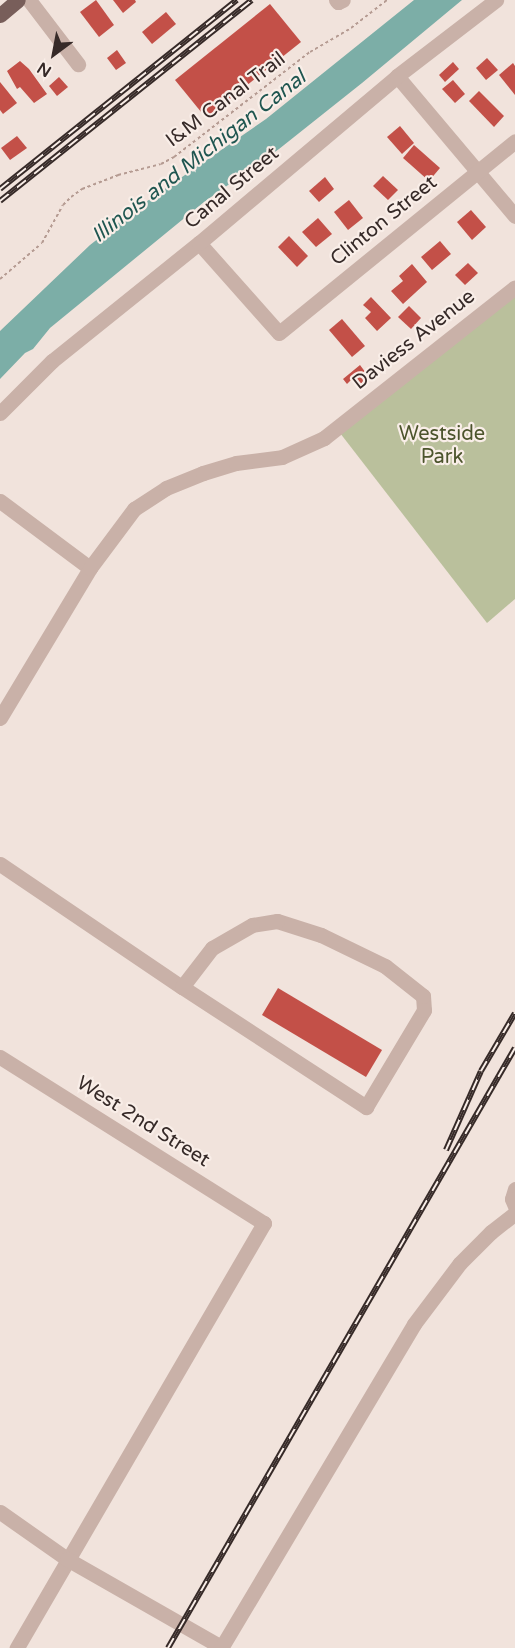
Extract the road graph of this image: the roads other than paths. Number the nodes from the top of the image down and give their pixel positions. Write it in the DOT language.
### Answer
graph roads {
  1 [pos="18,0"];
  2 [pos="28,0"];
  3 [pos="496,0"];
  4 [pos="0,15"];
  5 [pos="78,64"];
  6 [pos="397,76"];
  7 [pos="515,141"];
  8 [pos="477,172"];
  9 [pos="515,216"];
  10 [pos="200,243"];
  11 [pos="515,287"];
  12 [pos="0,413"];
  13 [pos="0,501"];
  14 [pos="90,568"];
  15 [pos="0,718"];
  16 [pos="0,864"];
  17 [pos="182,987"];
  18 [pos="0,1057"];
  19 [pos="515,1189"];
  20 [pos="515,1206"];
  21 [pos="515,1213"];
  22 [pos="0,1512"];
  23 [pos="67,1559"];
  24 [pos="17,1648"];
  25 [pos="221,1648"];
  1 -- 4 [label="main road"];
  2 -- 5 [label="street"];
  3 -- 6 [label="street, Canal Street"];
  6 -- 8 [label="street"];
  6 -- 10 [label="street, Canal Street"];
  7 -- 8 [label="street, Clinton Street"];
  8 -- 9 [label="street"];
  8 -- 10 [label="street, Clinton Street"];
  10 -- 12 [label="street, Canal Street"];
  11 -- 14 [label="street, Daviess Avenue"];
  13 -- 14 [label="street"];
  14 -- 15 [label="street, Daviess Avenue"];
  16 -- 17 [label="street"];
  17 -- 17 [label="street"];
  18 -- 23 [label="street, West 2nd Street"];
  19 -- 20 [label="street"];
  21 -- 25 [label="street"];
  22 -- 23 [label="street"];
  23 -- 24 [label="street"];
  23 -- 25 [label="street"];
}
